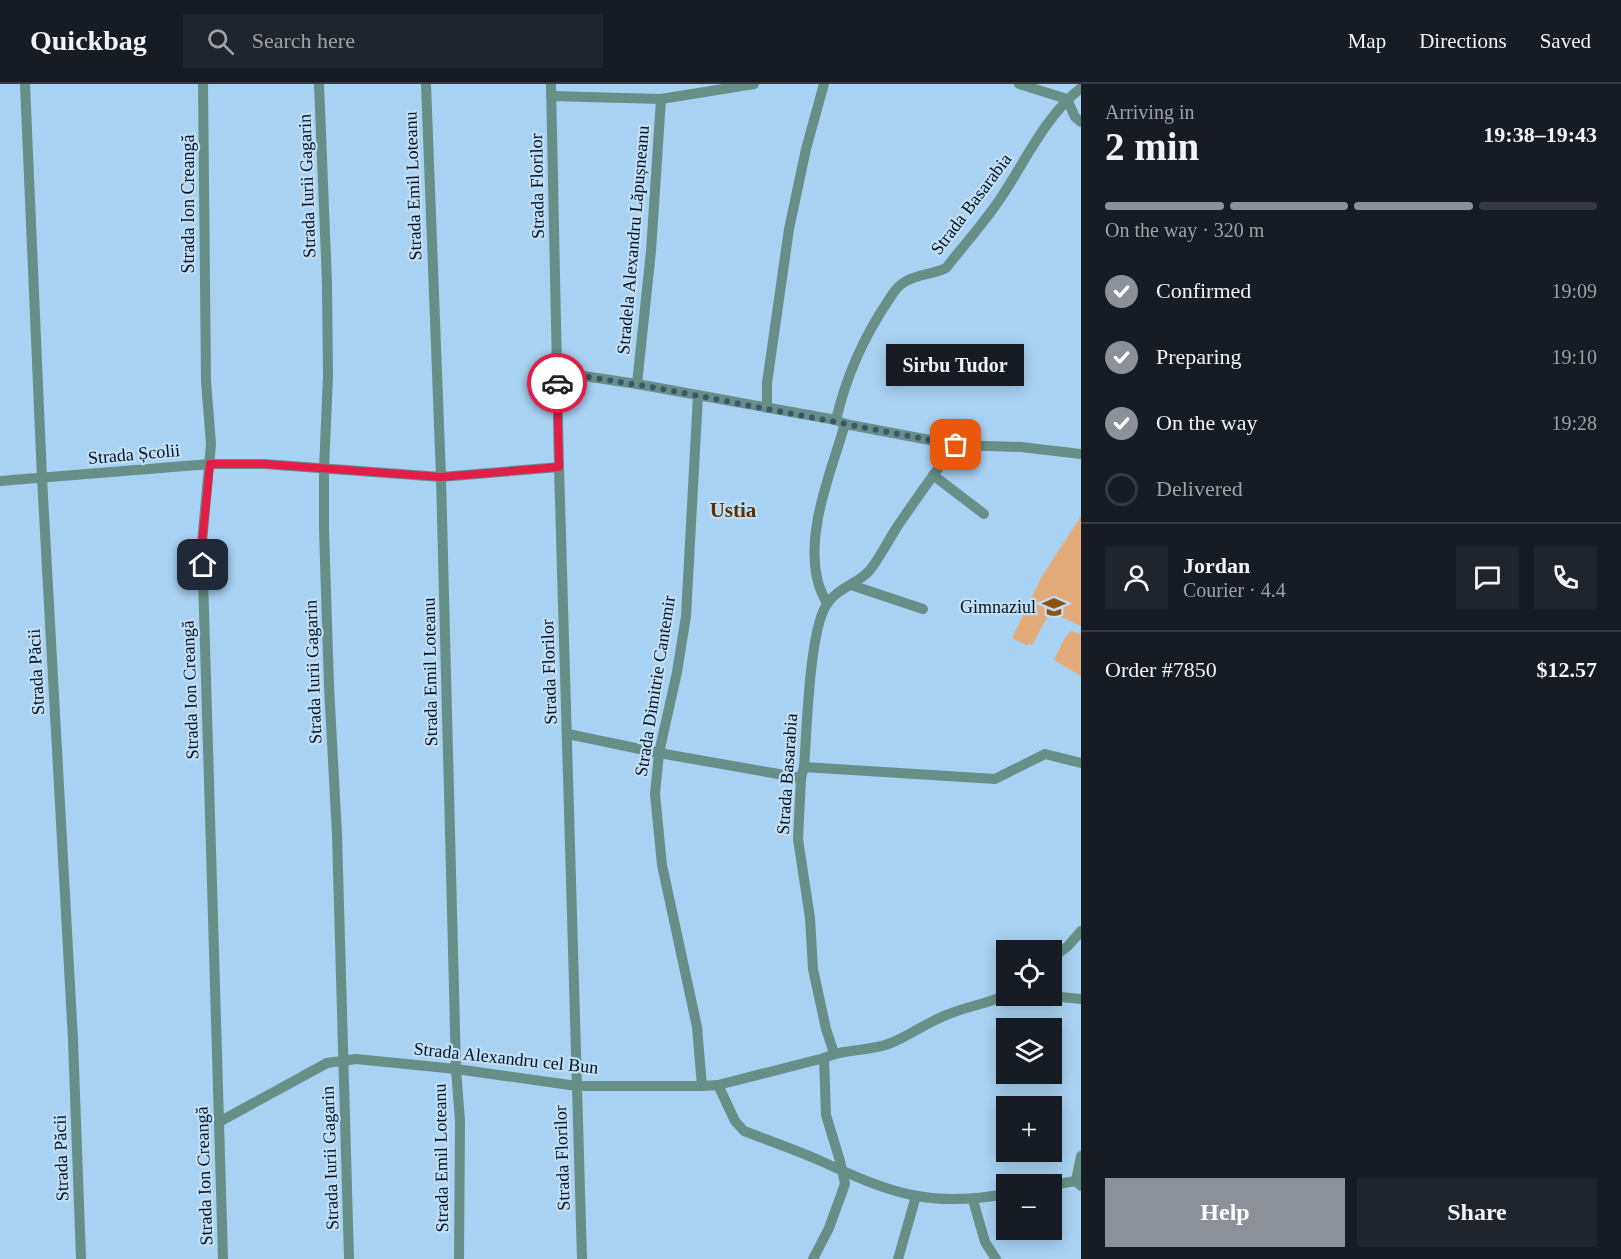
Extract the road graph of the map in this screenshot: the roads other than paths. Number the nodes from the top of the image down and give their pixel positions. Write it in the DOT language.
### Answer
graph roads {
  1 [pos="25,84"];
  2 [pos="203,84"];
  3 [pos="320,84"];
  4 [pos="426,84"];
  5 [pos="551,84"];
  6 [pos="754,84"];
  7 [pos="824,84"];
  8 [pos="1019,84"];
  9 [pos="1081,88"];
  10 [pos="551,96"];
  11 [pos="661,99"];
  12 [pos="1067,99"];
  13 [pos="1081,122"];
  14 [pos="557,372"];
  15 [pos="637,384"];
  16 [pos="698,395"];
  17 [pos="767,408"];
  18 [pos="840,422"];
  19 [pos="956,445"];
  20 [pos="1081,454"];
  21 [pos="210,464"];
  22 [pos="559,467"];
  23 [pos="324,470"];
  24 [pos="933,475"];
  25 [pos="441,477"];
  26 [pos="42,478"];
  27 [pos="0,481"];
  28 [pos="984,514"];
  29 [pos="851,585"];
  30 [pos="826,604"];
  31 [pos="922,609"];
  32 [pos="568,734"];
  33 [pos="659,753"];
  34 [pos="1081,764"];
  35 [pos="803,772"];
  36 [pos="1081,931"];
  37 [pos="1062,950"];
  38 [pos="1062,997"];
  39 [pos="1081,999"];
  40 [pos="996,1000"];
  41 [pos="829,1056"];
  42 [pos="343,1059"];
  43 [pos="456,1069"];
  44 [pos="718,1085"];
  45 [pos="577,1086"];
  46 [pos="702,1086"];
  47 [pos="219,1122"];
  48 [pos="1081,1156"];
  49 [pos="844,1173"];
  50 [pos="1079,1183"];
  51 [pos="1062,1184"];
  52 [pos="916,1196"];
  53 [pos="996,1196"];
  54 [pos="973,1200"];
  55 [pos="990,1256"];
  56 [pos="81,1259"];
  57 [pos="223,1259"];
  58 [pos="349,1259"];
  59 [pos="459,1259"];
  60 [pos="582,1259"];
  61 [pos="813,1259"];
  62 [pos="897,1259"];
  1 -- 26 [label="street, Strada Păcii"];
  2 -- 21 [label="street, Strada Ion Creangă"];
  3 -- 23 [label="street, Strada Iurii Gagarin"];
  4 -- 25 [label="street, Strada Emil Loteanu"];
  5 -- 10 [label="street, Strada Florilor"];
  6 -- 11 [label="street"];
  7 -- 17 [label="street"];
  8 -- 12 [label="street"];
  9 -- 12 [label="street, Strada Basarabia"];
  10 -- 11 [label="street"];
  10 -- 14 [label="street, Strada Florilor"];
  11 -- 15 [label="street, Stradela Alexandru Lăpușneanu"];
  12 -- 13 [label="street"];
  12 -- 18 [label="street, Strada Basarabia"];
  14 -- 15 [label="street"];
  14 -- 22 [label="street, Strada Florilor"];
  15 -- 16 [label="street"];
  16 -- 17 [label="street"];
  16 -- 33 [label="street, Strada Dimitrie Cantemir"];
  17 -- 18 [label="street"];
  18 -- 19 [label="street"];
  18 -- 30 [label="street, Strada Basarabia"];
  19 -- 20 [label="street"];
  19 -- 24 [label="street"];
  21 -- 23 [label="street, Strada Școlii"];
  21 -- 26 [label="street, Strada Școlii"];
  21 -- 47 [label="street, Strada Ion Creangă"];
  22 -- 25 [label="street, Strada Școlii"];
  22 -- 32 [label="street, Strada Florilor"];
  23 -- 25 [label="street, Strada Școlii"];
  23 -- 42 [label="street, Strada Iurii Gagarin"];
  24 -- 28 [label="street"];
  24 -- 29 [label="street"];
  25 -- 43 [label="street, Strada Emil Loteanu"];
  26 -- 27 [label="street, Strada Școlii"];
  26 -- 56 [label="street, Strada Păcii"];
  29 -- 30 [label="street"];
  29 -- 31 [label="street"];
  30 -- 35 [label="street, Strada Basarabia"];
  32 -- 33 [label="street"];
  32 -- 45 [label="street, Strada Florilor"];
  33 -- 35 [label="street"];
  33 -- 46 [label="street, Strada Dimitrie Cantemir"];
  34 -- 35 [label="street"];
  35 -- 41 [label="street, Strada Basarabia"];
  36 -- 37 [label="street"];
  38 -- 39 [label="street"];
  40 -- 41 [label="street, Strada Alexandru cel Bun"];
  41 -- 44 [label="street, Strada Alexandru cel Bun"];
  41 -- 49 [label="street, Strada Basarabia"];
  42 -- 43 [label="street, Strada Alexandru cel Bun"];
  42 -- 47 [label="street, Strada Alexandru cel Bun"];
  42 -- 58 [label="street, Strada Iurii Gagarin"];
  43 -- 45 [label="street, Strada Alexandru cel Bun"];
  43 -- 59 [label="street, Strada Emil Loteanu"];
  44 -- 46 [label="street, Strada Alexandru cel Bun"];
  44 -- 49 [label="street"];
  45 -- 46 [label="street, Strada Alexandru cel Bun"];
  45 -- 60 [label="street, Strada Florilor"];
  47 -- 57 [label="street, Strada Ion Creangă"];
  48 -- 50 [label="street"];
  49 -- 52 [label="street"];
  49 -- 61 [label="street, Strada Basarabia"];
  50 -- 51 [label="street"];
  52 -- 54 [label="street"];
  52 -- 62 [label="street"];
  53 -- 54 [label="street"];
  54 -- 55 [label="street"];
}
